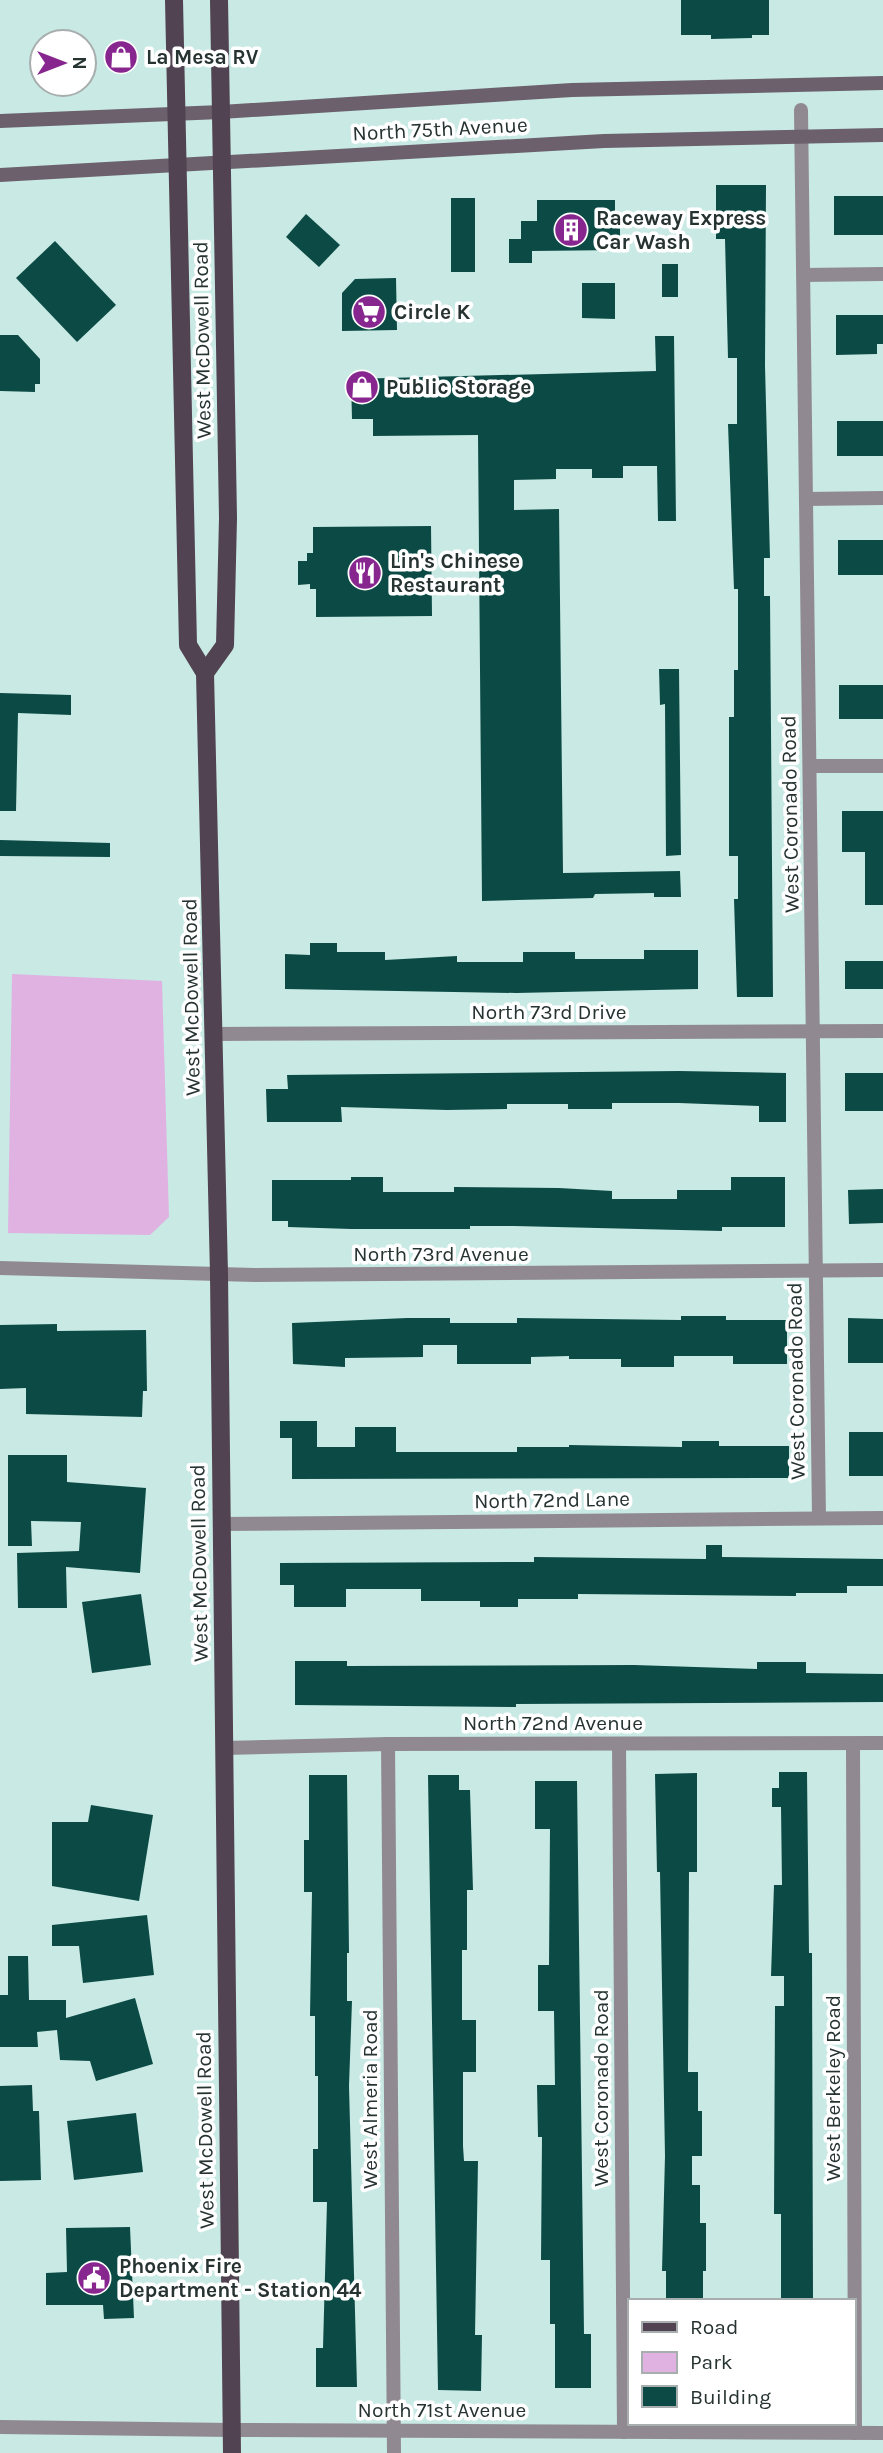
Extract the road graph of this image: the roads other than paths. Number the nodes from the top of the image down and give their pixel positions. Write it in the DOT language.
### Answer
graph roads {
  1 [pos="174,0"];
  2 [pos="219,0"];
  3 [pos="883,83"];
  4 [pos="802,110"];
  5 [pos="221,112"];
  6 [pos="176,114"];
  7 [pos="0,121"];
  8 [pos="883,135"];
  9 [pos="802,137"];
  10 [pos="222,162"];
  11 [pos="178,166"];
  12 [pos="0,175"];
  13 [pos="883,274"];
  14 [pos="804,275"];
  15 [pos="883,498"];
  16 [pos="806,499"];
  17 [pos="205,673"];
  18 [pos="810,766"];
  19 [pos="883,766"];
  20 [pos="883,1031"];
  21 [pos="813,1032"];
  22 [pos="214,1034"];
  23 [pos="0,1268"];
  24 [pos="816,1270"];
  25 [pos="883,1270"];
  26 [pos="219,1274"];
  27 [pos="819,1518"];
  28 [pos="883,1518"];
  29 [pos="222,1524"];
  30 [pos="883,1743"];
  31 [pos="388,1744"];
  32 [pos="619,1744"];
  33 [pos="853,1744"];
  34 [pos="224,1748"];
  35 [pos="855,2299"];
  36 [pos="855,2425"];
  37 [pos="0,2427"];
  38 [pos="231,2430"];
  39 [pos="393,2430"];
  40 [pos="624,2432"];
  41 [pos="855,2432"];
  42 [pos="883,2433"];
  43 [pos="232,2453"];
  44 [pos="394,2453"];
  1 -- 6 [label="main road, West McDowell Road"];
  2 -- 5 [label="main road, West McDowell Road"];
  3 -- 5 [label="main road, North 75th Avenue"];
  4 -- 9 [label="street, West Coronado Road"];
  5 -- 6 [label="main road, North 75th Avenue"];
  5 -- 10 [label="main road, West McDowell Road"];
  6 -- 7 [label="main road, North 75th Avenue"];
  6 -- 11 [label="main road, West McDowell Road"];
  8 -- 9 [label="main road, North 75th Avenue"];
  9 -- 10 [label="main road, North 75th Avenue"];
  9 -- 14 [label="street, West Coronado Road"];
  10 -- 11 [label="main road, North 75th Avenue"];
  10 -- 17 [label="main road, West McDowell Road"];
  11 -- 12 [label="main road, North 75th Avenue"];
  11 -- 17 [label="main road, West McDowell Road"];
  13 -- 14 [label="street"];
  14 -- 16 [label="street, West Coronado Road"];
  15 -- 16 [label="street"];
  16 -- 18 [label="street, West Coronado Road"];
  17 -- 22 [label="main road, West McDowell Road"];
  18 -- 19 [label="street"];
  18 -- 21 [label="street, West Coronado Road"];
  20 -- 21 [label="street, North 73rd Drive"];
  21 -- 22 [label="street, North 73rd Drive"];
  21 -- 24 [label="street, West Coronado Road"];
  22 -- 26 [label="main road, West McDowell Road"];
  23 -- 26 [label="street, North 73rd Avenue"];
  24 -- 25 [label="street, North 73rd Avenue"];
  24 -- 26 [label="street, North 73rd Avenue"];
  24 -- 27 [label="street, West Coronado Road"];
  26 -- 29 [label="main road, West McDowell Road"];
  27 -- 28 [label="street, North 72nd Lane"];
  27 -- 29 [label="street, North 72nd Lane"];
  29 -- 34 [label="main road, West McDowell Road"];
  30 -- 33 [label="street, North 72nd Avenue"];
  31 -- 32 [label="street, North 72nd Avenue"];
  31 -- 34 [label="street, North 72nd Avenue"];
  31 -- 39 [label="street, West Almeria Road"];
  32 -- 33 [label="street, North 72nd Avenue"];
  32 -- 40 [label="street, West Coronado Road"];
  33 -- 35 [label="street, West Berkeley Road"];
  34 -- 38 [label="main road, West McDowell Road"];
  36 -- 41 [label="street, West Berkeley Road"];
  37 -- 38 [label="street, North 71st Avenue"];
  38 -- 39 [label="street, North 71st Avenue"];
  38 -- 43 [label="main road, West McDowell Road"];
  39 -- 40 [label="street, North 71st Avenue"];
  39 -- 44 [label="street, West Almeria Road"];
  40 -- 41 [label="street, North 71st Avenue"];
  41 -- 42 [label="street, North 71st Avenue"];
}
